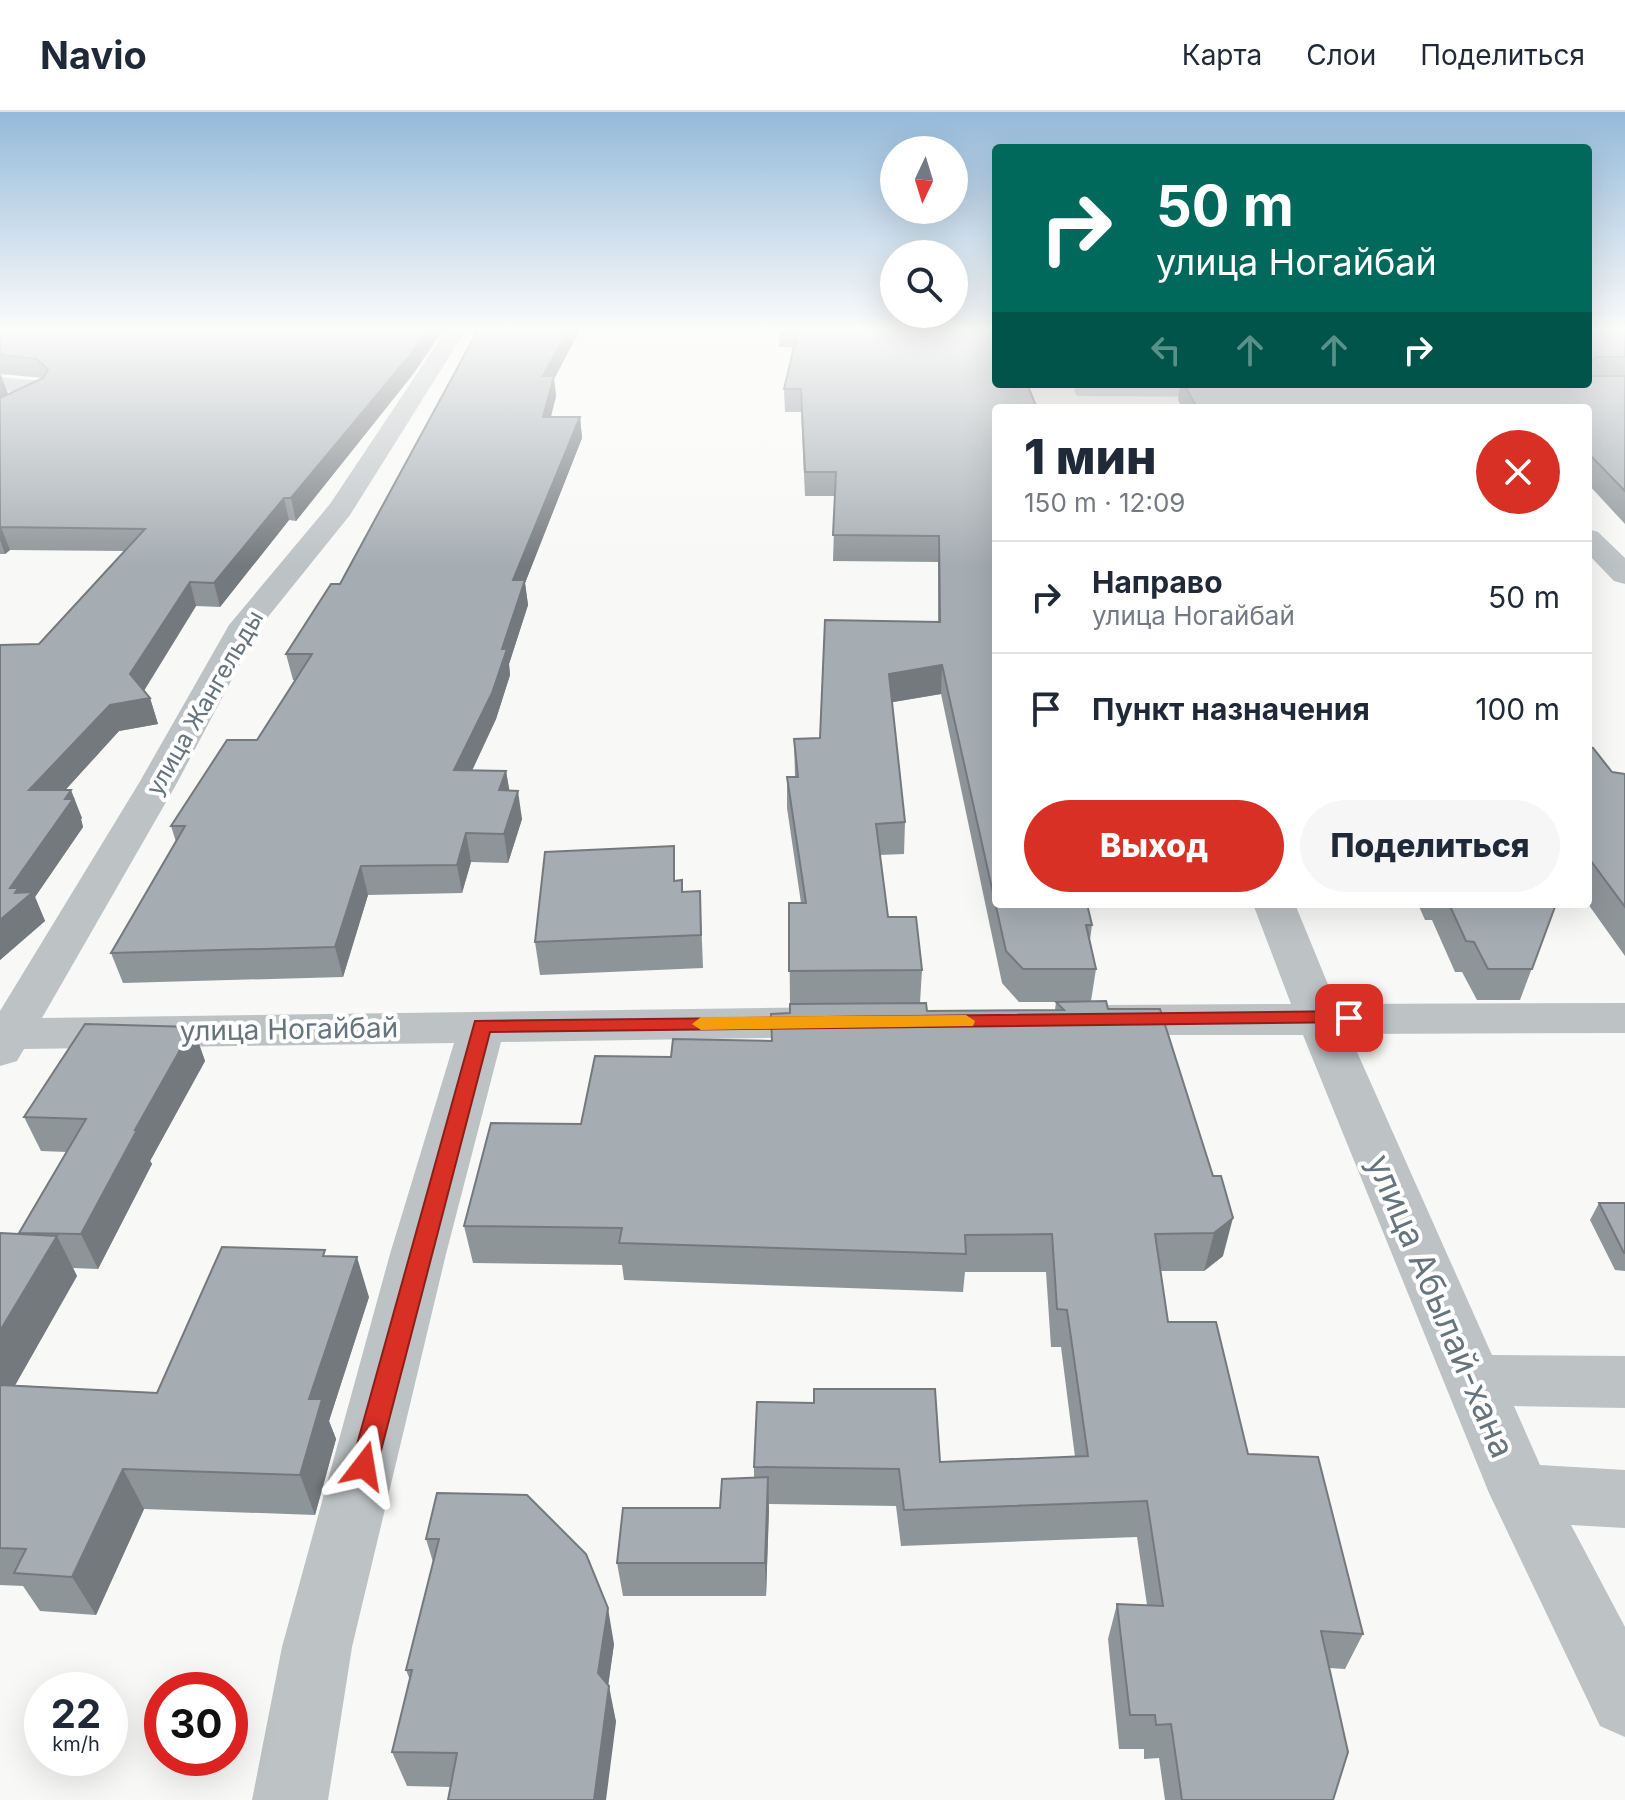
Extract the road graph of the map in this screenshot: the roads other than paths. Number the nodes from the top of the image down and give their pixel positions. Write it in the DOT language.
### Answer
graph roads {
  1 [pos="405,409"];
  2 [pos="1592,542"];
  3 [pos="1625,575"];
  4 [pos="1276,908"];
  5 [pos="1319,1018"];
  6 [pos="1625,1018"];
  7 [pos="1066,1020"];
  8 [pos="877,1022"];
  9 [pos="482,1026"];
  10 [pos="4,1040"];
  11 [pos="1473,1380"];
  12 [pos="1625,1382"];
  13 [pos="1521,1493"];
  14 [pos="1625,1499"];
  15 [pos="1625,1701"];
  16 [pos="290,1800"];
  1 -- 10 [label="street, улица Жангельды"];
  2 -- 3 [label="street"];
  4 -- 5 [label="street, улица Абылай-хана"];
  5 -- 6 [label="street"];
  5 -- 7 [label="street"];
  5 -- 11 [label="street, улица Абылай-хана"];
  8 -- 9 [label="street, улица Ногайбай"];
  9 -- 10 [label="street, улица Ногайбай"];
  9 -- 16 [label="street"];
  11 -- 12 [label="street"];
  11 -- 13 [label="street, улица Абылай-хана"];
  13 -- 14 [label="street"];
  13 -- 15 [label="street, улица Абылай-хана"];
}
